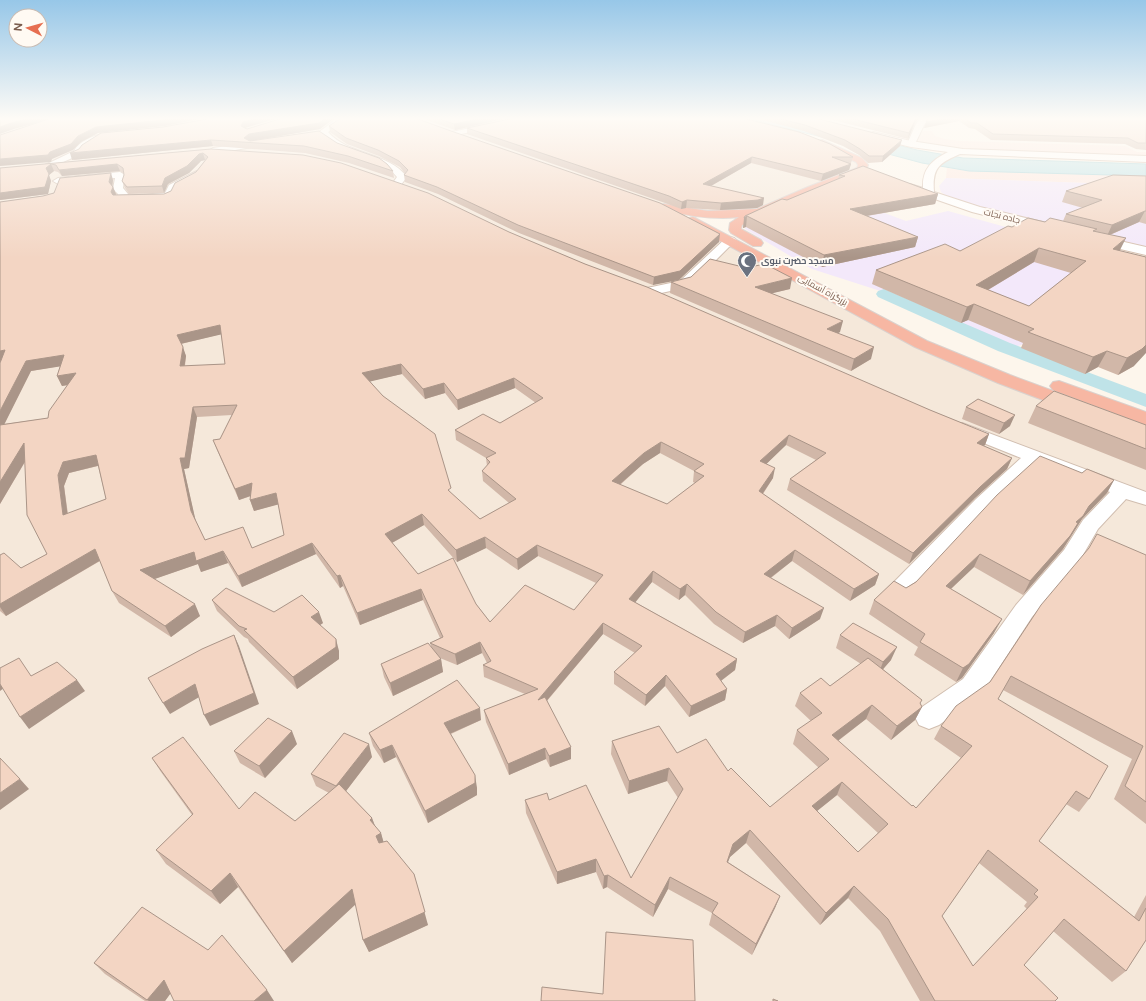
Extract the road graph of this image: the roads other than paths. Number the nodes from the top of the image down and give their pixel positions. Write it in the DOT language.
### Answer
graph roads {
  1 [pos="64,165"];
  2 [pos="81,165"];
  3 [pos="386,165"];
  4 [pos="863,165"];
  5 [pos="936,165"];
  6 [pos="35,166"];
  7 [pos="201,168"];
  8 [pos="71,171"];
  9 [pos="53,174"];
  10 [pos="898,182"];
  11 [pos="397,184"];
  12 [pos="55,192"];
  13 [pos="929,194"];
  14 [pos="159,197"];
  15 [pos="151,207"];
  16 [pos="766,209"];
  17 [pos="1059,230"];
  18 [pos="1081,236"];
  19 [pos="730,240"];
  20 [pos="1146,251"];
  21 [pos="673,300"];
  22 [pos="1146,419"];
  23 [pos="953,424"];
  24 [pos="1146,433"];
  25 [pos="1034,457"];
  26 [pos="1122,490"];
  27 [pos="1146,499"];
  28 [pos="901,589"];
  29 [pos="929,717"];
  1 -- 9 [label="street"];
  2 -- 9 [label="street"];
  3 -- 11 [label="street"];
  4 -- 16 [label="highway"];
  5 -- 13 [label="main road"];
  6 -- 9 [label="street"];
  7 -- 14 [label="street"];
  8 -- 9 [label="street"];
  9 -- 12 [label="street"];
  9 -- 14 [label="street"];
  10 -- 13 [label="main road, جاده نجات"];
  13 -- 17 [label="main road, جاده نجات"];
  14 -- 15 [label="street"];
  16 -- 19 [label="highway, بزرگراه آسمایی"];
  16 -- 22 [label="highway, بزرگراه آسمایی"];
  18 -- 20 [label="main road"];
  19 -- 21 [label="street"];
  19 -- 24 [label="highway, بزرگراه آسمایی"];
  23 -- 25 [label="street"];
  25 -- 26 [label="street"];
  25 -- 28 [label="street"];
  26 -- 27 [label="street"];
  26 -- 29 [label="street"];
}
